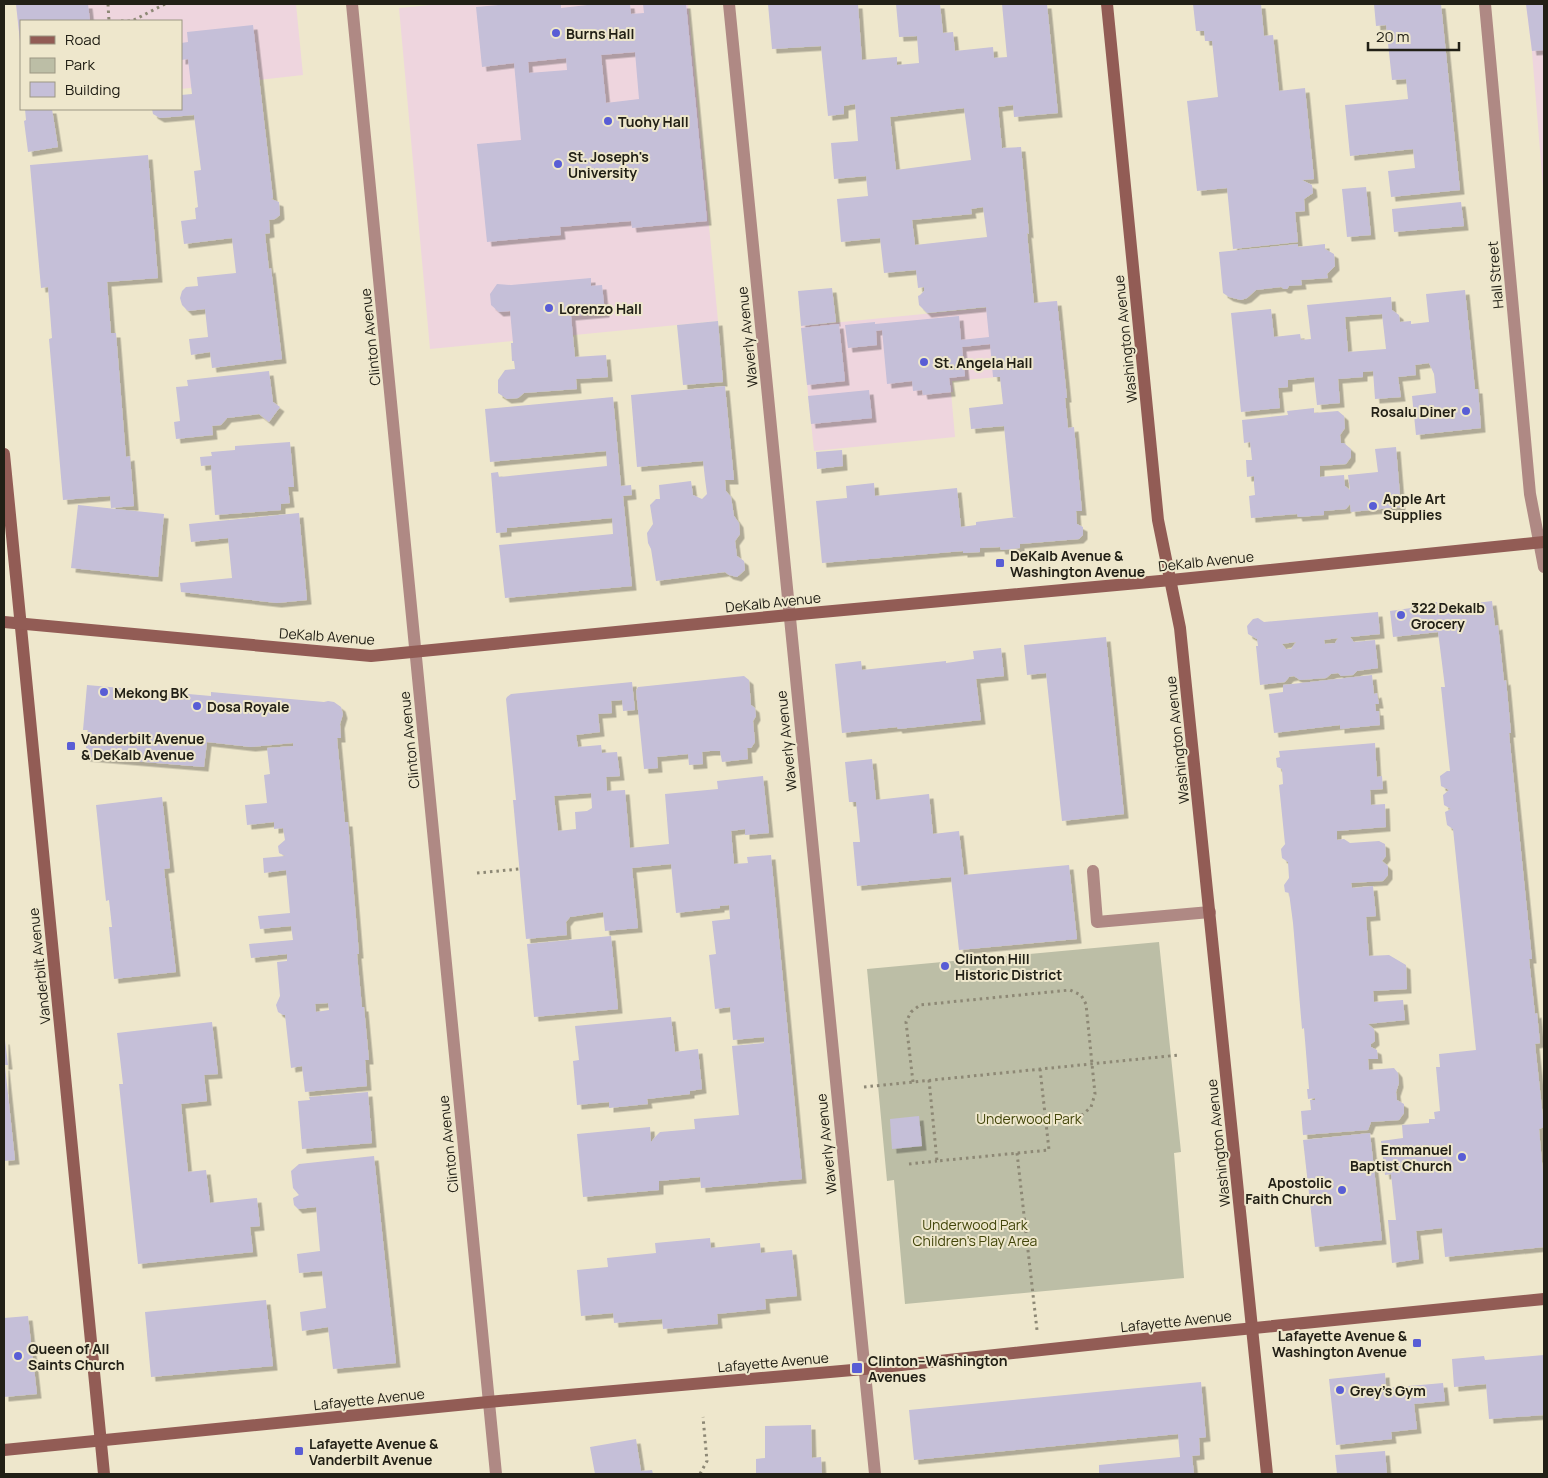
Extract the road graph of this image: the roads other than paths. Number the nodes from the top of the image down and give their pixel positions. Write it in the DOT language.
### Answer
graph roads {
  1 [pos="352,4"];
  2 [pos="729,4"];
  3 [pos="1107,4"];
  4 [pos="1485,4"];
  5 [pos="4,454"];
  6 [pos="1542,542"];
  7 [pos="1544,567"];
  8 [pos="1171,580"];
  9 [pos="789,615"];
  10 [pos="4,622"];
  11 [pos="21,624"];
  12 [pos="416,652"];
  13 [pos="1092,871"];
  14 [pos="1210,912"];
  15 [pos="1544,1299"];
  16 [pos="1253,1328"];
  17 [pos="864,1369"];
  18 [pos="488,1402"];
  19 [pos="101,1441"];
  20 [pos="4,1450"];
  21 [pos="104,1474"];
  22 [pos="496,1474"];
  23 [pos="875,1474"];
  24 [pos="1267,1474"];
  1 -- 12 [label="street, Clinton Avenue"];
  2 -- 9 [label="street, Waverly Avenue"];
  3 -- 8 [label="main road, Washington Avenue"];
  4 -- 6 [label="street, Hall Street"];
  5 -- 11 [label="main road, Vanderbilt Avenue"];
  6 -- 7 [label="street, Hall Street"];
  6 -- 8 [label="main road, DeKalb Avenue"];
  8 -- 9 [label="main road, DeKalb Avenue"];
  8 -- 14 [label="main road, Washington Avenue"];
  9 -- 12 [label="main road, DeKalb Avenue"];
  9 -- 17 [label="street, Waverly Avenue"];
  10 -- 11 [label="main road, DeKalb Avenue"];
  11 -- 12 [label="main road, DeKalb Avenue"];
  11 -- 19 [label="main road, Vanderbilt Avenue"];
  12 -- 18 [label="street, Clinton Avenue"];
  13 -- 14 [label="street"];
  14 -- 16 [label="main road, Washington Avenue"];
  15 -- 16 [label="main road, Lafayette Avenue"];
  16 -- 17 [label="main road, Lafayette Avenue"];
  16 -- 24 [label="main road, Washington Avenue"];
  17 -- 18 [label="main road, Lafayette Avenue"];
  17 -- 23 [label="street, Waverly Avenue"];
  18 -- 19 [label="main road, Lafayette Avenue"];
  18 -- 22 [label="street, Clinton Avenue"];
  19 -- 20 [label="main road, Lafayette Avenue"];
  19 -- 21 [label="main road, Vanderbilt Avenue"];
}
